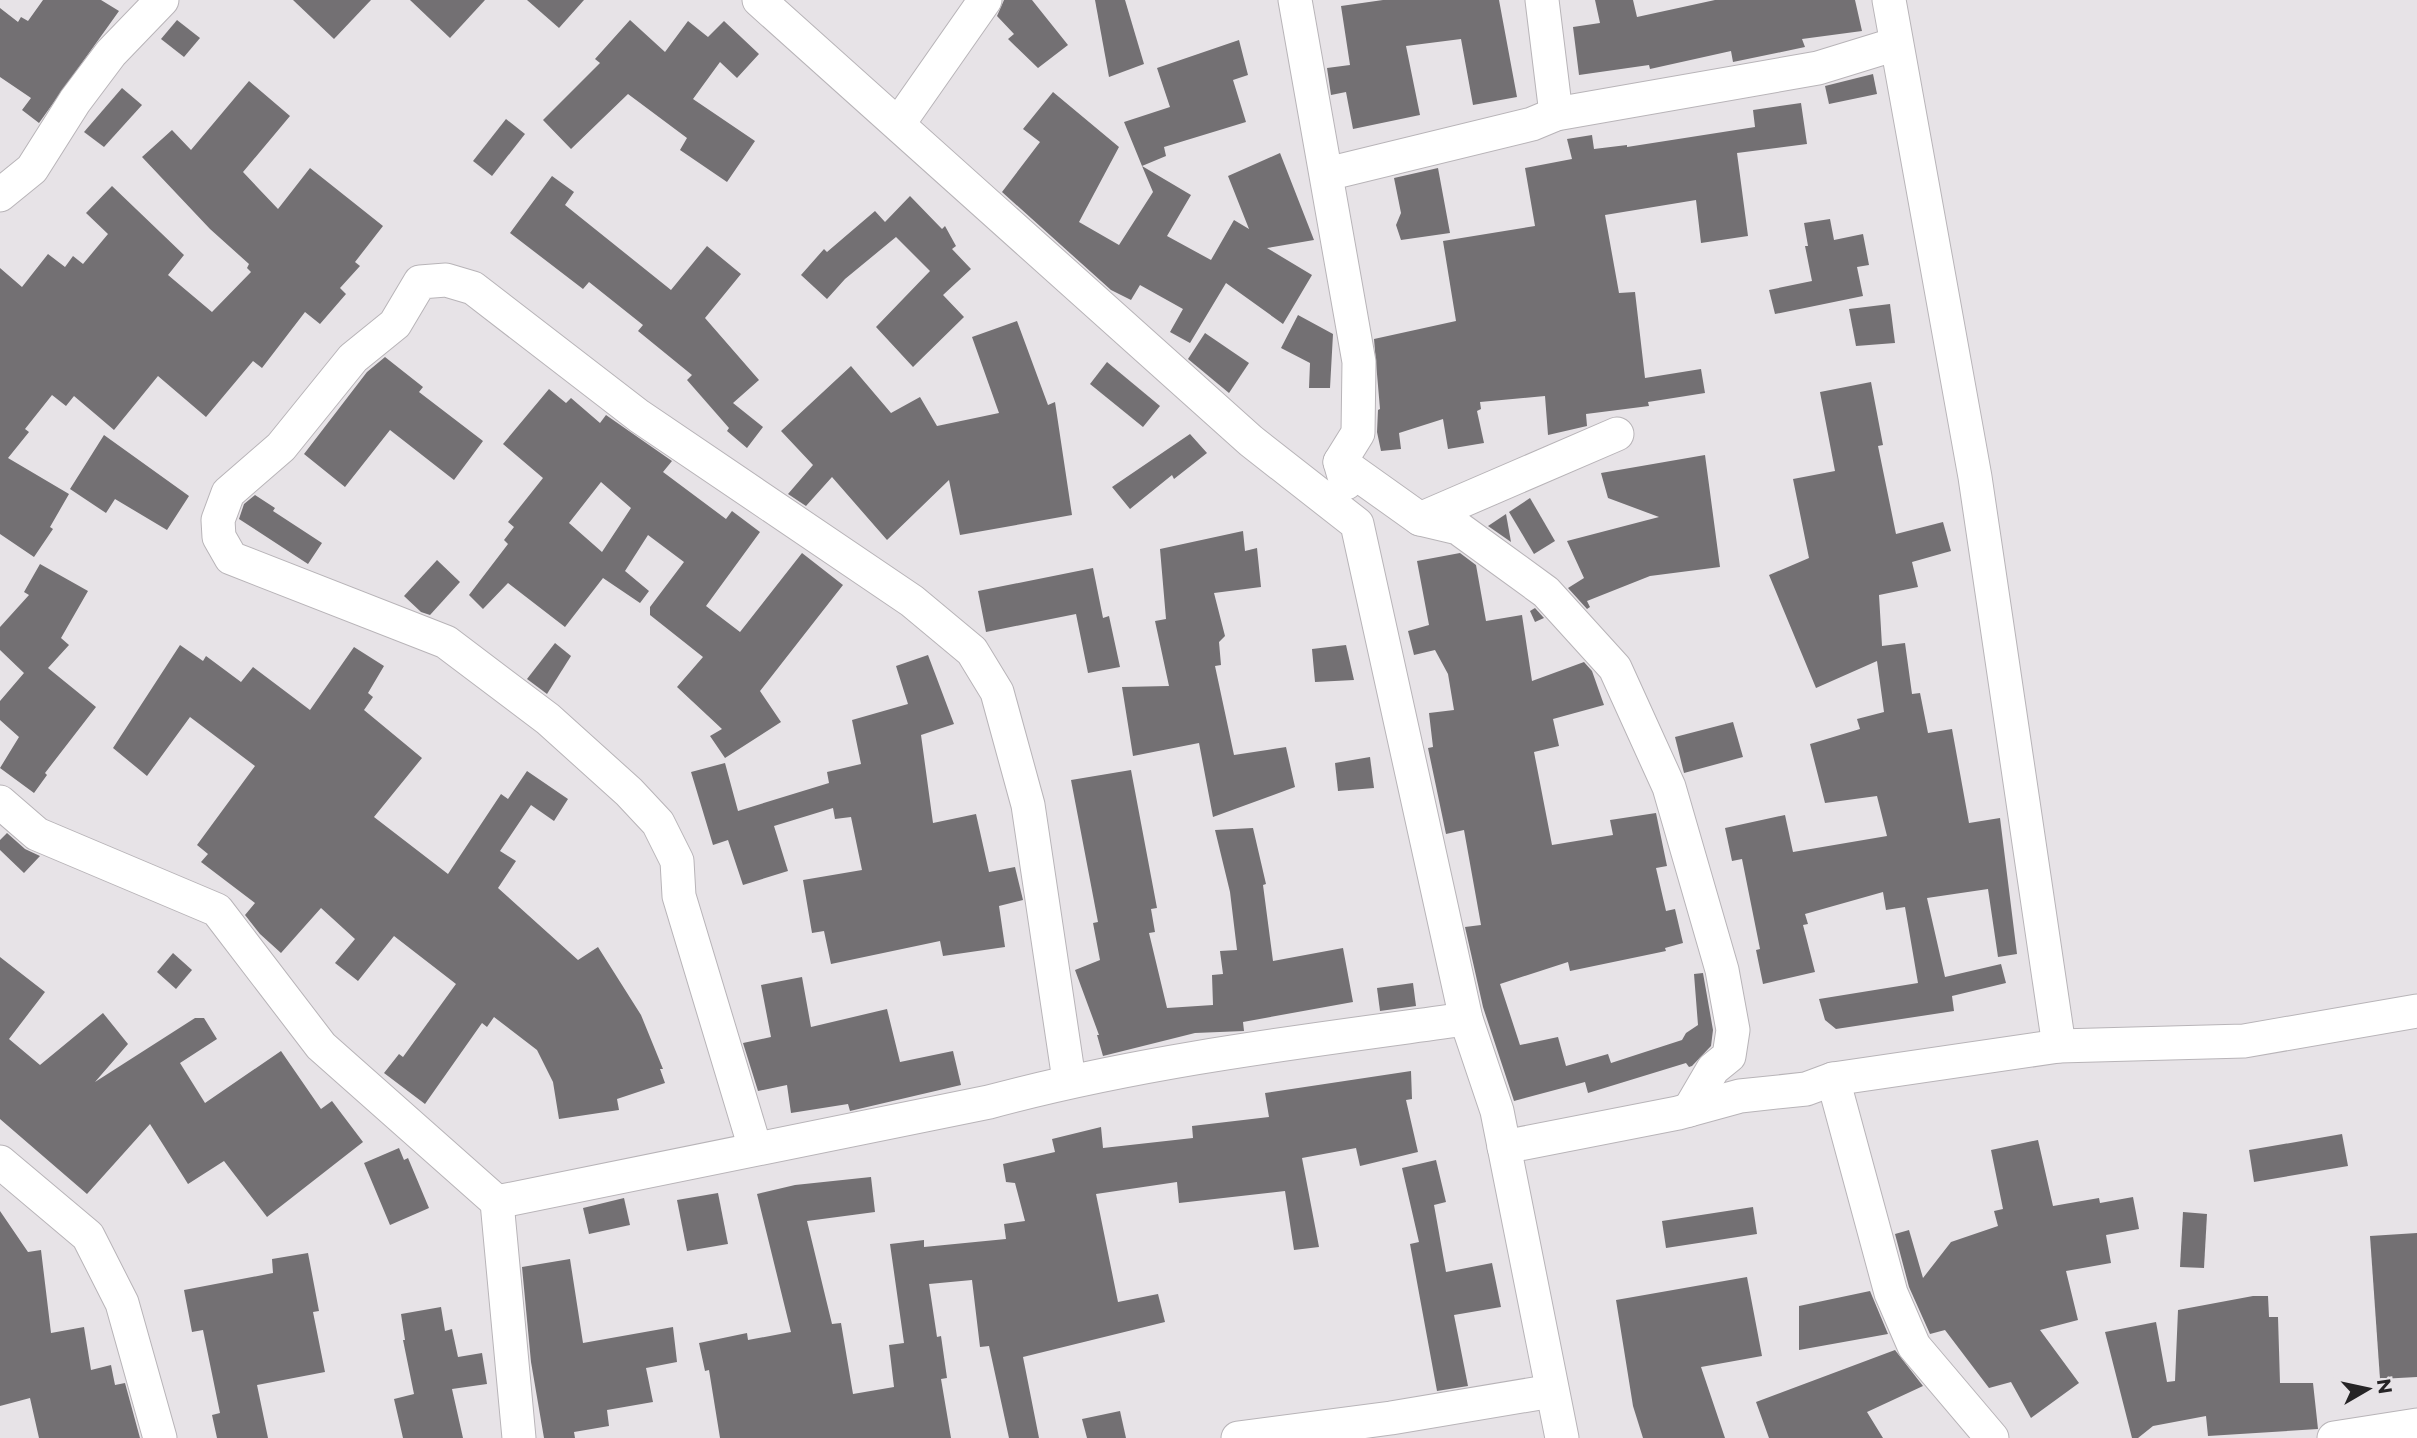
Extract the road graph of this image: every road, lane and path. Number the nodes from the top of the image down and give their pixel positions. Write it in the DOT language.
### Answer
graph roads {
  1 [pos="162,0"];
  2 [pos="759,0"];
  3 [pos="985,0"];
  4 [pos="1295,0"];
  5 [pos="1542,0"];
  6 [pos="1889,0"];
  7 [pos="1896,44"];
  8 [pos="1556,114"];
  9 [pos="899,123"];
  10 [pos="1327,174"];
  11 [pos="0,195"];
  12 [pos="1617,434"];
  13 [pos="1340,463"];
  14 [pos="1420,519"];
  15 [pos="1357,524"];
  16 [pos="0,802"];
  17 [pos="2417,1012"];
  18 [pos="1466,1019"];
  19 [pos="2059,1046"];
  20 [pos="1833,1079"];
  21 [pos="1069,1080"];
  22 [pos="1689,1110"];
  23 [pos="1504,1147"];
  24 [pos="755,1148"];
  25 [pos="0,1163"];
  26 [pos="497,1202"];
  27 [pos="1552,1391"];
  28 [pos="2417,1425"];
  29 [pos="160,1438"];
  30 [pos="519,1438"];
  31 [pos="1238,1438"];
  32 [pos="1562,1438"];
  33 [pos="1992,1438"];
  34 [pos="2334,1438"];
  1 -- 11 [label="street"];
  2 -- 9 [label="street"];
  3 -- 9 [label="street"];
  4 -- 10 [label="street"];
  5 -- 8 [label="street"];
  6 -- 7 [label="street"];
  7 -- 8 [label="street"];
  7 -- 19 [label="street"];
  8 -- 10 [label="street"];
  9 -- 15 [label="street"];
  10 -- 13 [label="street"];
  12 -- 14 [label="street"];
  13 -- 14 [label="street"];
  13 -- 15 [label="street"];
  14 -- 22 [label="street"];
  15 -- 18 [label="street"];
  16 -- 26 [label="street"];
  17 -- 19 [label="street"];
  18 -- 21 [label="street"];
  18 -- 23 [label="street"];
  19 -- 20 [label="street"];
  20 -- 22 [label="street"];
  20 -- 33 [label="street"];
  21 -- 24 [label="street"];
  21 -- 24 [label="street"];
  22 -- 23 [label="street"];
  23 -- 27 [label="street"];
  24 -- 26 [label="street"];
  25 -- 29 [label="street"];
  26 -- 30 [label="street"];
  27 -- 31 [label="street"];
  27 -- 32 [label="street"];
  28 -- 34 [label="street"];
}
